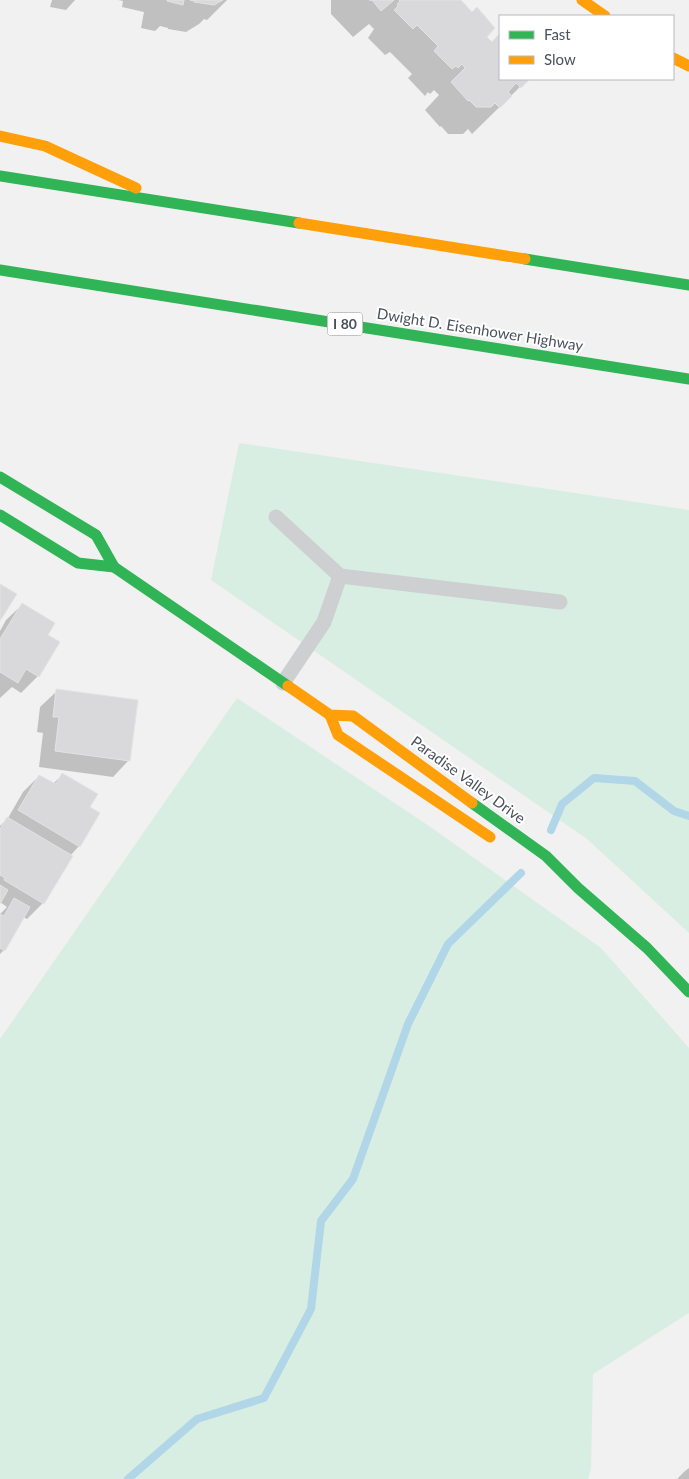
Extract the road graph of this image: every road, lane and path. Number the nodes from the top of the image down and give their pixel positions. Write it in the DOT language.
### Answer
graph roads {
  1 [pos="582,0"];
  2 [pos="604,15"];
  3 [pos="674,58"];
  4 [pos="689,66"];
  5 [pos="0,136"];
  6 [pos="0,176"];
  7 [pos="164,202"];
  8 [pos="0,270"];
  9 [pos="689,285"];
  10 [pos="689,379"];
  11 [pos="0,478"];
  12 [pos="0,515"];
  13 [pos="276,517"];
  14 [pos="114,567"];
  15 [pos="340,576"];
  16 [pos="560,602"];
  17 [pos="283,683"];
  18 [pos="330,715"];
  19 [pos="496,841"];
  20 [pos="546,872"];
  21 [pos="578,888"];
  22 [pos="689,992"];
  1 -- 2 [label="main road"];
  3 -- 4 [label="main road"];
  5 -- 7 [label="main road"];
  6 -- 7 [label="main road"];
  7 -- 9 [label="main road"];
  8 -- 10 [label="main road, Dwight D. Eisenhower Highway / I 80"];
  11 -- 14 [label="main road, Paradise Valley Drive"];
  12 -- 14 [label="main road, Paradise Valley Drive"];
  13 -- 15 [label="lane"];
  14 -- 17 [label="main road, Paradise Valley Drive"];
  15 -- 16 [label="lane"];
  15 -- 17 [label="lane"];
  17 -- 18 [label="main road, Paradise Valley Drive"];
  18 -- 19 [label="main road, Paradise Valley Drive"];
  18 -- 21 [label="main road, Paradise Valley Drive"];
  20 -- 21 [label="main road, Paradise Valley Drive"];
  21 -- 22 [label="main road, Paradise Valley Drive"];
}
